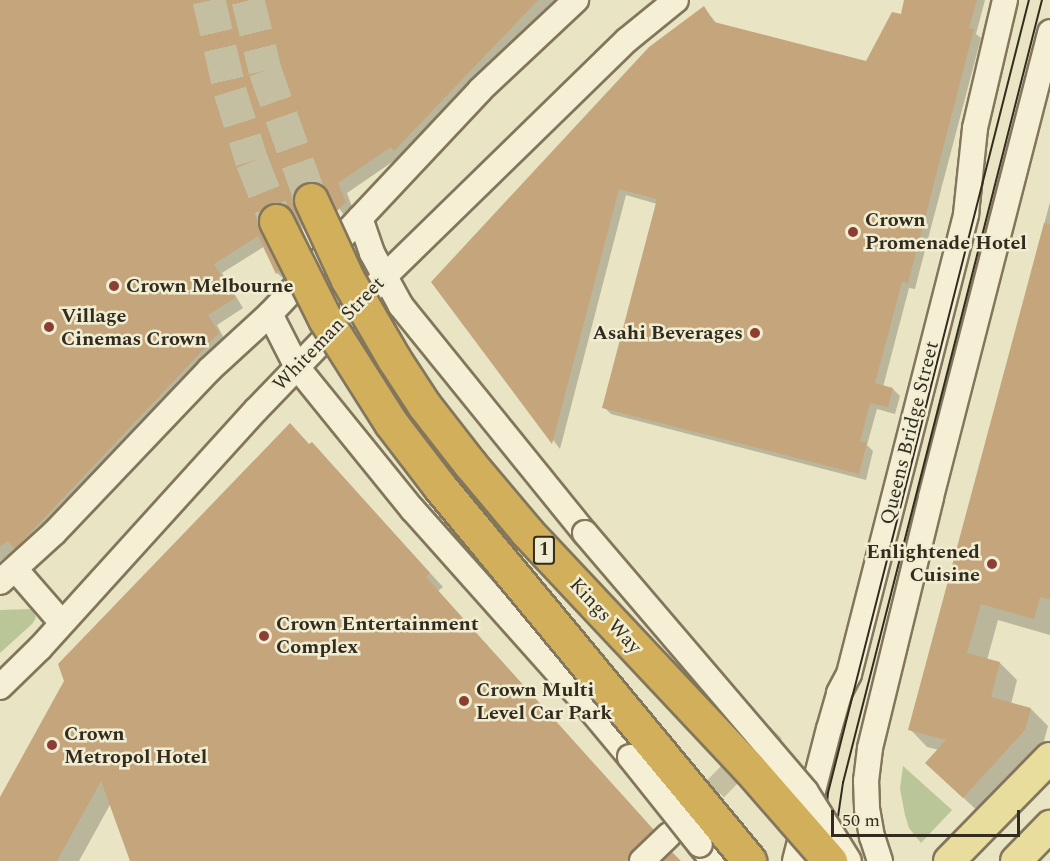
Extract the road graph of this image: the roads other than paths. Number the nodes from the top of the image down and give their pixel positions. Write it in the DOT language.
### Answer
graph roads {
  1 [pos="576,0"];
  2 [pos="676,0"];
  3 [pos="1005,0"];
  4 [pos="1050,32"];
  5 [pos="311,200"];
  6 [pos="360,218"];
  7 [pos="276,221"];
  8 [pos="384,277"];
  9 [pos="270,314"];
  10 [pos="297,367"];
  11 [pos="8,576"];
  12 [pos="62,623"];
  13 [pos="0,687"];
  14 [pos="1050,758"];
  15 [pos="1050,826"];
  16 [pos="669,835"];
  17 [pos="642,861"];
  18 [pos="713,861"];
  19 [pos="749,861"];
  20 [pos="795,861"];
  21 [pos="830,861"];
  22 [pos="849,861"];
  23 [pos="880,861"];
  24 [pos="949,861"];
  25 [pos="1016,861"];
  1 -- 6 [label="street"];
  2 -- 8 [label="street, Whiteman Street"];
  3 -- 20 [label="street, Queens Bridge Street"];
  4 -- 23 [label="street, Queens Bridge Street"];
  5 -- 21 [label="highway, Kings Way / 1, bridge"];
  6 -- 8 [label="street, Kings Way"];
  6 -- 9 [label="street"];
  7 -- 19 [label="highway, Kings Way / 1, bridge"];
  8 -- 10 [label="street, Whiteman Street"];
  8 -- 22 [label="street, Kings Way, bridge"];
  9 -- 10 [label="street"];
  9 -- 11 [label="street"];
  10 -- 12 [label="street, Whiteman Street"];
  10 -- 18 [label="street, bridge"];
  11 -- 12 [label="street"];
  12 -- 13 [label="street, Whiteman Street"];
  14 -- 24 [label="main road"];
  15 -- 25 [label="main road"];
  16 -- 17 [label="street"];
}
